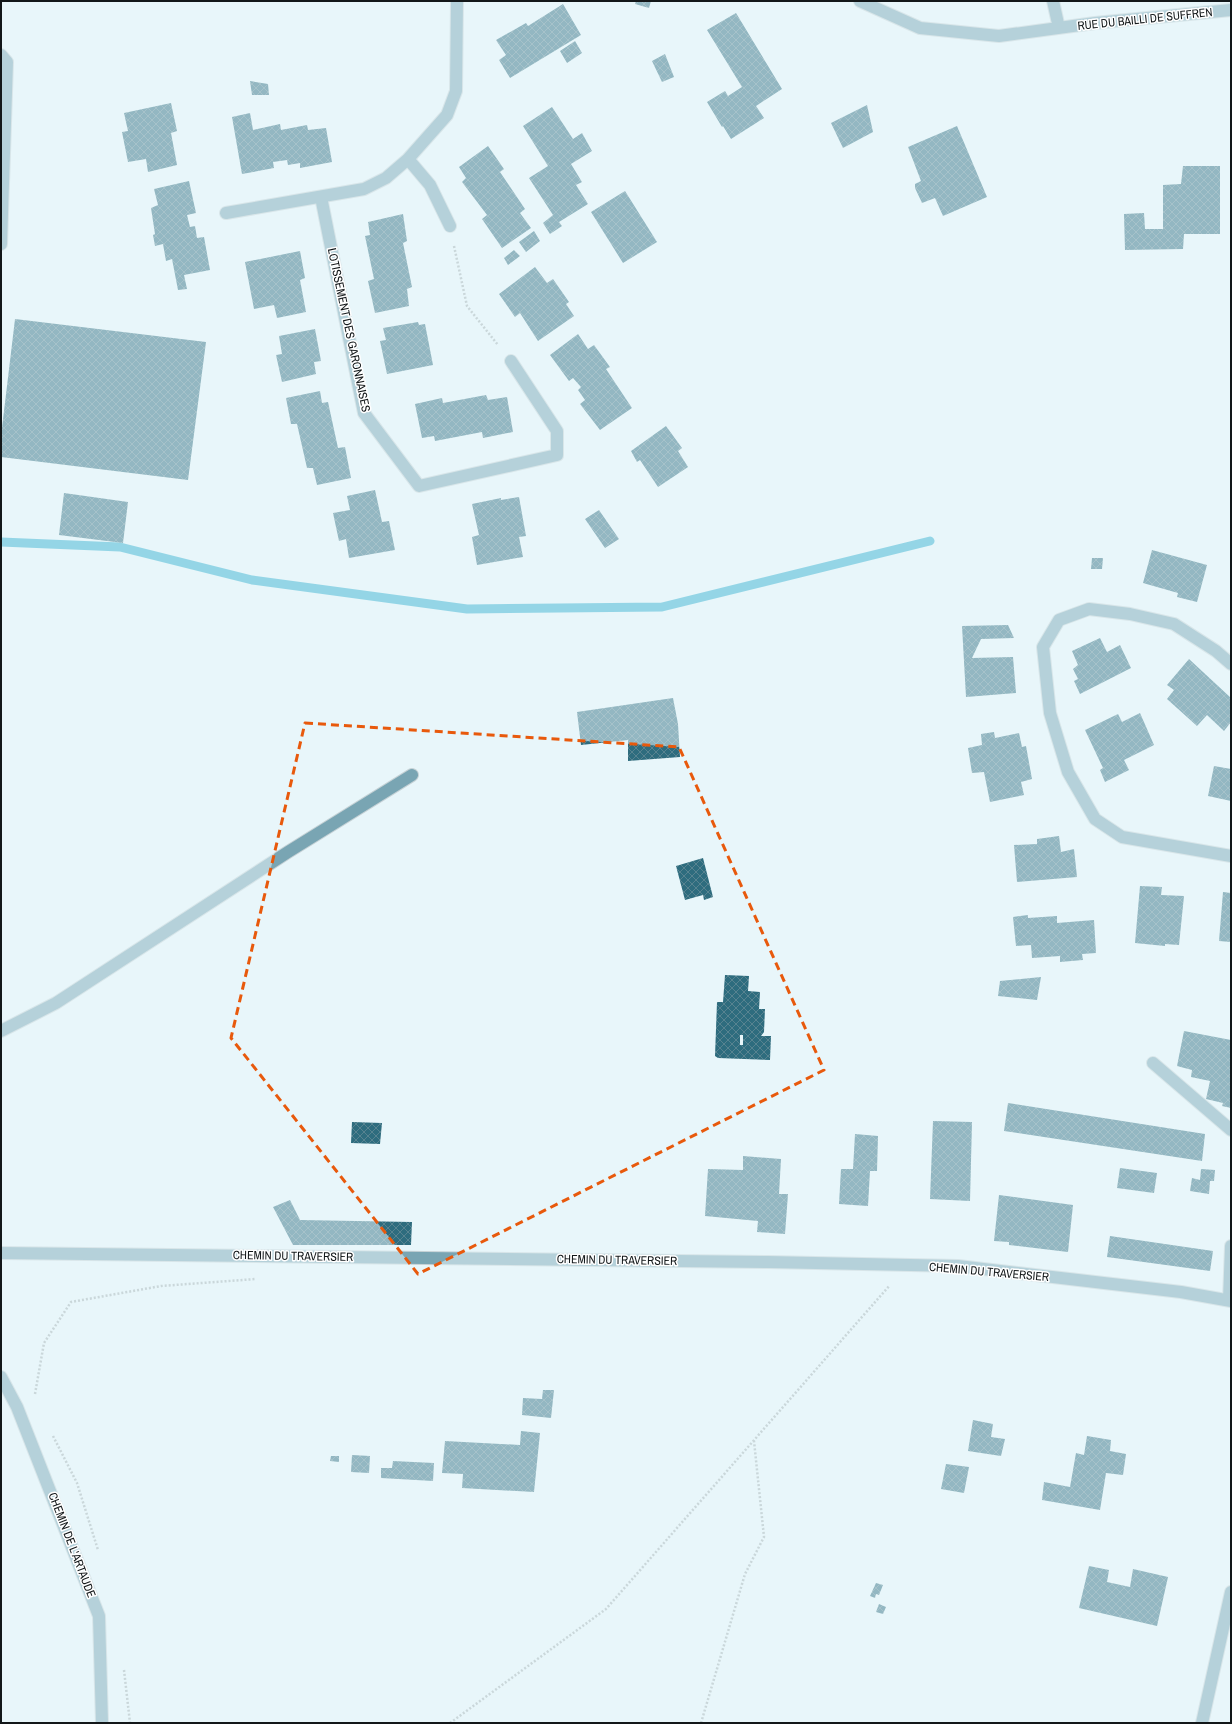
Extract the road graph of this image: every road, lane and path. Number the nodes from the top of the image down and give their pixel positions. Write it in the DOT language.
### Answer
graph roads {
  1 [pos="457,1"];
  2 [pos="860,1"];
  3 [pos="1053,1"];
  4 [pos="1231,10"];
  5 [pos="1059,28"];
  6 [pos="1,55"];
  7 [pos="408,159"];
  8 [pos="321,197"];
  9 [pos="226,213"];
  10 [pos="450,226"];
  11 [pos="1,244"];
  12 [pos="511,361"];
  13 [pos="1231,664"];
  14 [pos="412,775"];
  15 [pos="1231,856"];
  16 [pos="1,1031"];
  17 [pos="1153,1063"];
  18 [pos="1231,1130"];
  19 [pos="1231,1246"];
  20 [pos="1,1253"];
  21 [pos="908,1265"];
  22 [pos="258,1279"];
  23 [pos="1230,1301"];
  24 [pos="1,1377"];
  25 [pos="34,1399"];
  26 [pos="52,1434"];
  27 [pos="754,1441"];
  28 [pos="100,1555"];
  29 [pos="1231,1592"];
  30 [pos="123,1664"];
  31 [pos="102,1723"];
  32 [pos="130,1723"];
  33 [pos="450,1723"];
  34 [pos="701,1723"];
  35 [pos="1202,1723"];
  1 -- 7 [label="street"];
  2 -- 5 [label="street, RUE DU BAILLI DE SUFFREN"];
  3 -- 5 [label="street"];
  4 -- 5 [label="street, RUE DU BAILLI DE SUFFREN"];
  6 -- 11 [label="street"];
  7 -- 8 [label="street"];
  7 -- 10 [label="street"];
  8 -- 9 [label="street"];
  8 -- 12 [label="street, LOTISSEMENT DES GARONNAISES"];
  10 -- 12 [label="path"];
  13 -- 15 [label="street"];
  14 -- 16 [label="street"];
  17 -- 18 [label="street"];
  19 -- 23 [label="street"];
  20 -- 21 [label="street, CHEMIN DU TRAVERSIER"];
  21 -- 23 [label="street, CHEMIN DU TRAVERSIER"];
  21 -- 27 [label="path"];
  22 -- 25 [label="path"];
  24 -- 31 [label="street, CHEMIN DE L'ARTAUDE"];
  26 -- 28 [label="path"];
  27 -- 33 [label="path"];
  27 -- 34 [label="path"];
  29 -- 35 [label="street"];
  30 -- 32 [label="path"];
}
